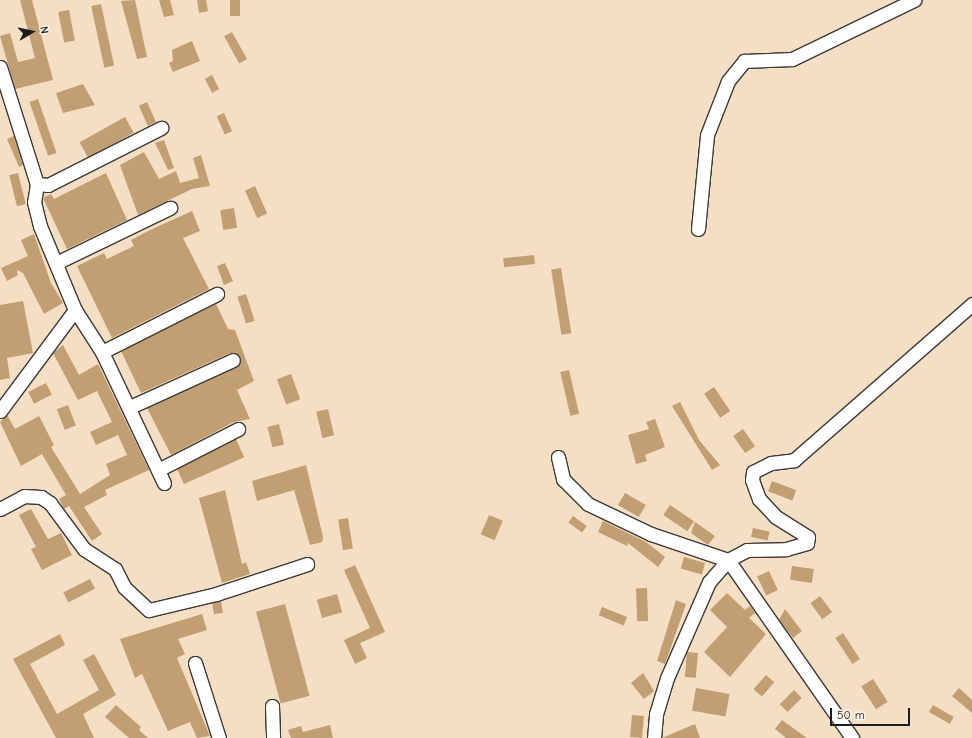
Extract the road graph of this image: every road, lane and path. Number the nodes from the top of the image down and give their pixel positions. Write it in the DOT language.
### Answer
graph roads {
  1 [pos="914,0"];
  2 [pos="0,67"];
  3 [pos="161,128"];
  4 [pos="37,184"];
  5 [pos="170,208"];
  6 [pos="698,229"];
  7 [pos="56,263"];
  8 [pos="217,294"];
  9 [pos="972,304"];
  10 [pos="75,310"];
  11 [pos="102,352"];
  12 [pos="233,360"];
  13 [pos="130,407"];
  14 [pos="0,411"];
  15 [pos="238,429"];
  16 [pos="558,457"];
  17 [pos="158,470"];
  18 [pos="164,483"];
  19 [pos="0,508"];
  20 [pos="728,560"];
  21 [pos="307,564"];
  22 [pos="195,663"];
  23 [pos="272,706"];
  24 [pos="219,738"];
  25 [pos="273,738"];
  26 [pos="654,738"];
  27 [pos="852,738"];
  1 -- 6 [label="street"];
  2 -- 4 [label="street"];
  3 -- 4 [label="street"];
  4 -- 7 [label="street"];
  5 -- 7 [label="street"];
  7 -- 10 [label="street"];
  8 -- 11 [label="street"];
  9 -- 20 [label="street"];
  10 -- 11 [label="street"];
  10 -- 14 [label="street"];
  11 -- 13 [label="street"];
  12 -- 13 [label="street"];
  13 -- 17 [label="street"];
  15 -- 17 [label="street"];
  16 -- 20 [label="street"];
  17 -- 18 [label="street"];
  19 -- 21 [label="street"];
  20 -- 26 [label="street"];
  20 -- 27 [label="street"];
  22 -- 24 [label="street"];
  23 -- 25 [label="street"];
}
